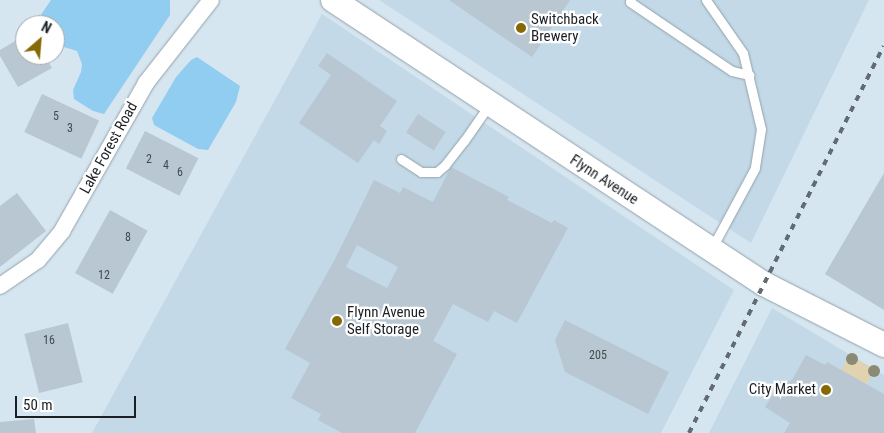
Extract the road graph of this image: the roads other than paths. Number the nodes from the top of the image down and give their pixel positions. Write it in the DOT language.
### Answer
graph roads {
  1 [pos="211,0"];
  2 [pos="333,0"];
  3 [pos="631,0"];
  4 [pos="706,0"];
  5 [pos="750,75"];
  6 [pos="489,104"];
  7 [pos="401,159"];
  8 [pos="711,250"];
  9 [pos="0,286"];
  10 [pos="884,346"];
  1 -- 9 [label="street, Lake Forest Road"];
  2 -- 6 [label="street, Flynn Avenue"];
  3 -- 5 [label="lane"];
  4 -- 5 [label="lane"];
  5 -- 8 [label="lane"];
  6 -- 7 [label="lane"];
  6 -- 8 [label="street, Flynn Avenue"];
  8 -- 10 [label="street, Flynn Avenue"];
}
